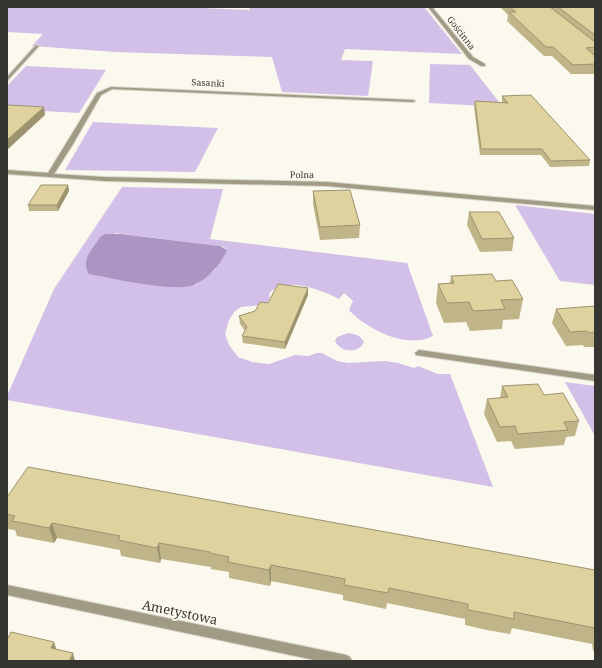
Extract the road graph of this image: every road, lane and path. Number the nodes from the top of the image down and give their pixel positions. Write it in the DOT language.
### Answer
graph roads {
  1 [pos="430,7"];
  2 [pos="37,46"];
  3 [pos="7,64"];
  4 [pos="14,65"];
  5 [pos="483,65"];
  6 [pos="7,80"];
  7 [pos="413,101"];
  8 [pos="7,172"];
  9 [pos="50,175"];
  10 [pos="595,208"];
  11 [pos="419,353"];
  12 [pos="595,378"];
  13 [pos="7,590"];
  14 [pos="346,661"];
  1 -- 5 [label="street, Gościnna"];
  2 -- 6 [label="street"];
  3 -- 4 [label="street"];
  7 -- 9 [label="street, Sasanki"];
  8 -- 9 [label="street, Polna"];
  9 -- 10 [label="street, Polna"];
  11 -- 12 [label="street"];
  13 -- 14 [label="street, Ametystowa"];
}
